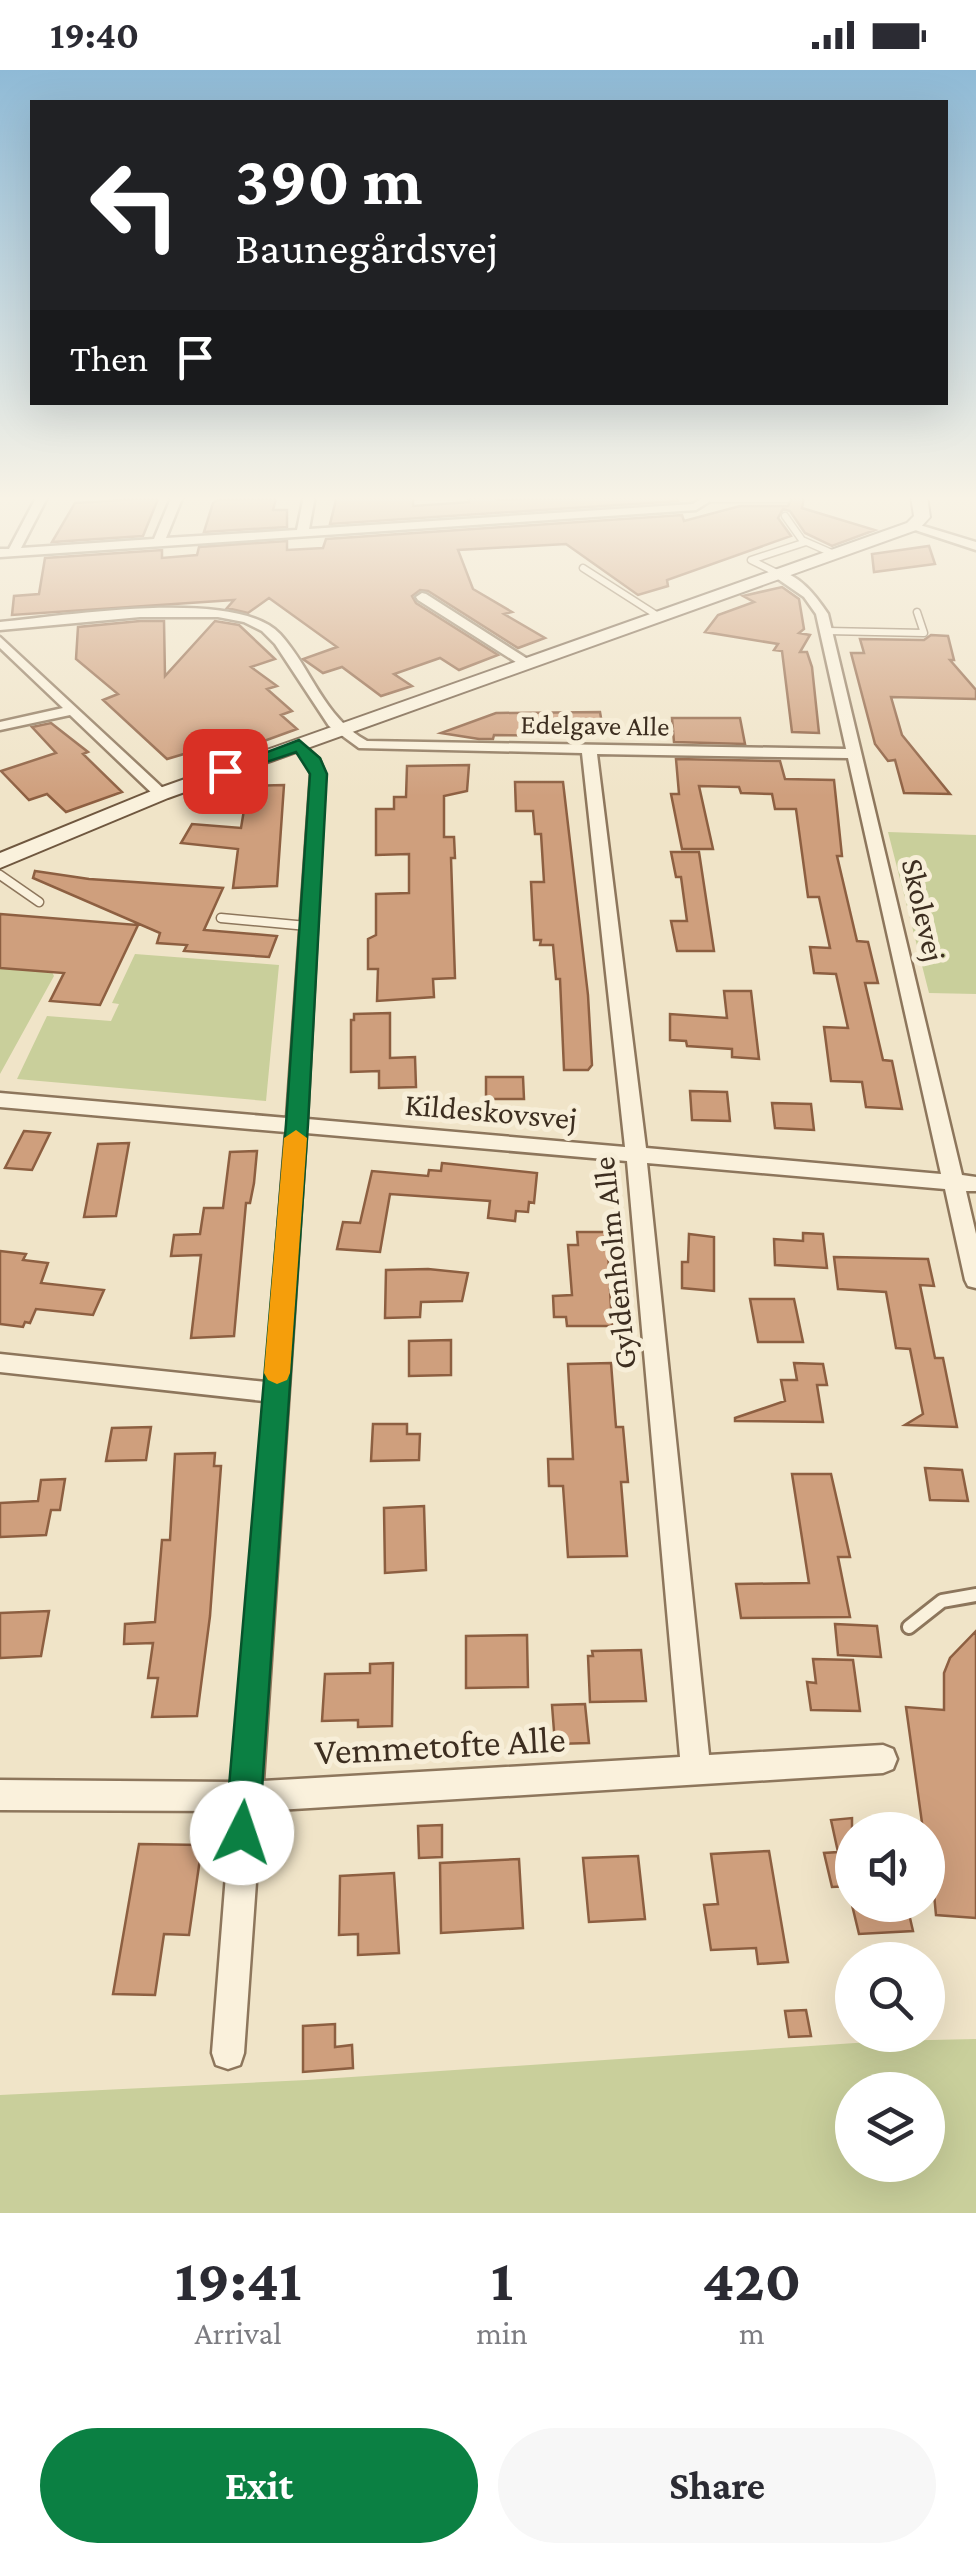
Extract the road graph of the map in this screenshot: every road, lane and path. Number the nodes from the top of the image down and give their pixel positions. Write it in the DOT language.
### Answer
graph roads {
  1 [pos="627,596"];
  2 [pos="716,596"];
  3 [pos="809,596"];
  4 [pos="422,597"];
  5 [pos="917,612"];
  6 [pos="658,616"];
  7 [pos="0,626"];
  8 [pos="827,631"];
  9 [pos="0,641"];
  10 [pos="527,663"];
  11 [pos="73,710"];
  12 [pos="0,726"];
  13 [pos="340,730"];
  14 [pos="299,745"];
  15 [pos="589,750"];
  16 [pos="853,754"];
  17 [pos="161,794"];
  18 [pos="0,861"];
  19 [pos="0,875"];
  20 [pos="39,902"];
  21 [pos="221,918"];
  22 [pos="306,926"];
  23 [pos="0,1100"];
  24 [pos="297,1124"];
  25 [pos="636,1153"];
  26 [pos="965,1183"];
  27 [pos="976,1280"];
  28 [pos="0,1363"];
  29 [pos="276,1392"];
  30 [pos="976,1595"];
  31 [pos="909,1627"];
  32 [pos="884,1759"];
  33 [pos="696,1770"];
  34 [pos="0,1794"];
  35 [pos="244,1796"];
  36 [pos="228,2053"];
  1 -- 6 [label="lane"];
  2 -- 6 [label="street"];
  3 -- 8 [label="street, Skolevej"];
  4 -- 10 [label="street"];
  5 -- 8 [label="lane"];
  6 -- 10 [label="street"];
  7 -- 13 [label="street"];
  8 -- 16 [label="street, Skolevej"];
  9 -- 11 [label="street"];
  10 -- 13 [label="street"];
  11 -- 12 [label="street"];
  11 -- 17 [label="street"];
  13 -- 14 [label="street"];
  13 -- 15 [label="street, Edelgave Alle"];
  14 -- 17 [label="street"];
  14 -- 22 [label="street"];
  15 -- 16 [label="street, Edelgave Alle"];
  15 -- 25 [label="street, Gyldenholm Alle"];
  16 -- 26 [label="street, Skolevej"];
  17 -- 18 [label="street"];
  19 -- 20 [label="lane"];
  21 -- 22 [label="lane"];
  22 -- 24 [label="street"];
  23 -- 24 [label="street, Kildeskovsvej"];
  24 -- 25 [label="street, Kildeskovsvej"];
  24 -- 29 [label="street"];
  25 -- 26 [label="street, Kildeskovsvej"];
  25 -- 33 [label="street, Gyldenholm Alle"];
  26 -- 27 [label="street, Skolevej"];
  28 -- 29 [label="street"];
  29 -- 35 [label="street"];
  30 -- 31 [label="lane"];
  32 -- 33 [label="street, Vemmetofte Alle"];
  33 -- 35 [label="street, Vemmetofte Alle"];
  34 -- 35 [label="street, Vemmetofte Alle"];
  35 -- 36 [label="street"];
}
